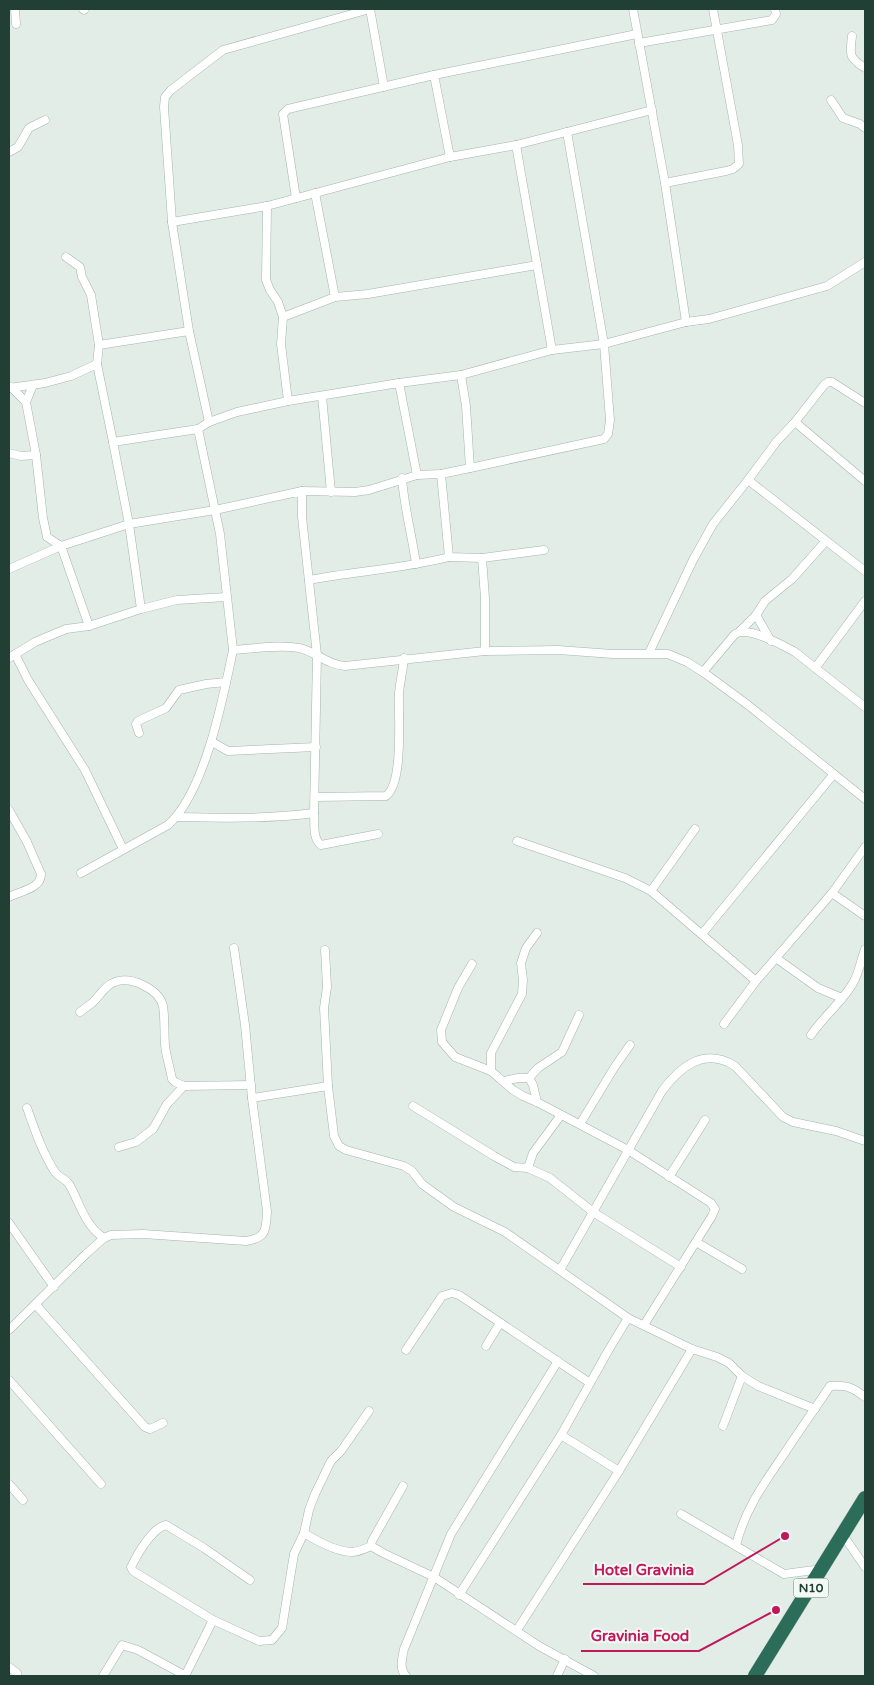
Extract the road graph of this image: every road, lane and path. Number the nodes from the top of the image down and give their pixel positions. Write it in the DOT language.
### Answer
graph roads {
  1 [pos="15,9"];
  2 [pos="370,9"];
  3 [pos="633,9"];
  4 [pos="713,9"];
  5 [pos="775,9"];
  6 [pos="16,24"];
  7 [pos="717,30"];
  8 [pos="638,34"];
  9 [pos="852,36"];
  10 [pos="639,43"];
  11 [pos="865,68"];
  12 [pos="434,75"];
  13 [pos="384,86"];
  14 [pos="831,100"];
  15 [pos="652,110"];
  16 [pos="45,120"];
  17 [pos="865,128"];
  18 [pos="567,132"];
  19 [pos="516,145"];
  20 [pos="9,152"];
  21 [pos="450,157"];
  22 [pos="665,184"];
  23 [pos="314,193"];
  24 [pos="296,198"];
  25 [pos="266,206"];
  26 [pos="172,222"];
  27 [pos="66,257"];
  28 [pos="865,262"];
  29 [pos="537,265"];
  30 [pos="335,297"];
  31 [pos="283,317"];
  32 [pos="686,322"];
  33 [pos="189,331"];
  34 [pos="604,344"];
  35 [pos="100,345"];
  36 [pos="552,350"];
  37 [pos="97,364"];
  38 [pos="461,375"];
  39 [pos="399,383"];
  40 [pos="33,385"];
  41 [pos="10,388"];
  42 [pos="322,396"];
  43 [pos="288,401"];
  44 [pos="26,402"];
  45 [pos="865,403"];
  46 [pos="209,422"];
  47 [pos="795,422"];
  48 [pos="198,429"];
  49 [pos="112,442"];
  50 [pos="9,453"];
  51 [pos="36,455"];
  52 [pos="470,468"];
  53 [pos="417,474"];
  54 [pos="442,474"];
  55 [pos="402,478"];
  56 [pos="748,480"];
  57 [pos="865,481"];
  58 [pos="302,491"];
  59 [pos="331,492"];
  60 [pos="214,510"];
  61 [pos="128,524"];
  62 [pos="825,542"];
  63 [pos="61,546"];
  64 [pos="544,550"];
  65 [pos="449,557"];
  66 [pos="482,558"];
  67 [pos="416,564"];
  68 [pos="9,569"];
  69 [pos="865,571"];
  70 [pos="309,580"];
  71 [pos="226,597"];
  72 [pos="865,601"];
  73 [pos="141,609"];
  74 [pos="756,615"];
  75 [pos="89,626"];
  76 [pos="740,632"];
  77 [pos="771,641"];
  78 [pos="233,650"];
  79 [pos="485,651"];
  80 [pos="649,654"];
  81 [pos="316,655"];
  82 [pos="12,656"];
  83 [pos="404,658"];
  84 [pos="816,667"];
  85 [pos="703,672"];
  86 [pos="226,682"];
  87 [pos="865,707"];
  88 [pos="139,733"];
  89 [pos="212,742"];
  90 [pos="316,747"];
  91 [pos="833,775"];
  92 [pos="316,798"];
  93 [pos="865,799"];
  94 [pos="9,810"];
  95 [pos="314,813"];
  96 [pos="177,817"];
  97 [pos="695,829"];
  98 [pos="378,834"];
  99 [pos="517,841"];
  100 [pos="865,847"];
  101 [pos="123,849"];
  102 [pos="81,873"];
  103 [pos="651,891"];
  104 [pos="832,893"];
  105 [pos="9,897"];
  106 [pos="865,916"];
  107 [pos="537,933"];
  108 [pos="702,934"];
  109 [pos="234,948"];
  110 [pos="865,949"];
  111 [pos="326,950"];
  112 [pos="776,958"];
  113 [pos="472,964"];
  114 [pos="756,982"];
  115 [pos="842,998"];
  116 [pos="80,1012"];
  117 [pos="579,1016"];
  118 [pos="724,1024"];
  119 [pos="811,1035"];
  120 [pos="630,1046"];
  121 [pos="491,1071"];
  122 [pos="529,1078"];
  123 [pos="504,1082"];
  124 [pos="250,1085"];
  125 [pos="184,1086"];
  126 [pos="328,1086"];
  127 [pos="252,1098"];
  128 [pos="537,1102"];
  129 [pos="413,1106"];
  130 [pos="27,1108"];
  131 [pos="561,1115"];
  132 [pos="705,1120"];
  133 [pos="580,1124"];
  134 [pos="865,1141"];
  135 [pos="119,1147"];
  136 [pos="628,1150"];
  137 [pos="528,1168"];
  138 [pos="670,1177"];
  139 [pos="593,1212"];
  140 [pos="9,1224"];
  141 [pos="104,1238"];
  142 [pos="696,1242"];
  143 [pos="681,1267"];
  144 [pos="742,1269"];
  145 [pos="560,1270"];
  146 [pos="54,1287"];
  147 [pos="36,1305"];
  148 [pos="628,1318"];
  149 [pos="500,1323"];
  150 [pos="644,1325"];
  151 [pos="9,1330"];
  152 [pos="486,1346"];
  153 [pos="692,1349"];
  154 [pos="406,1350"];
  155 [pos="558,1361"];
  156 [pos="742,1376"];
  157 [pos="9,1380"];
  158 [pos="590,1383"];
  159 [pos="865,1396"];
  160 [pos="815,1408"];
  161 [pos="369,1411"];
  162 [pos="163,1423"];
  163 [pos="723,1426"];
  164 [pos="562,1435"];
  165 [pos="619,1472"];
  166 [pos="9,1484"];
  167 [pos="102,1484"];
  168 [pos="403,1486"];
  169 [pos="865,1498"];
  170 [pos="23,1500"];
  171 [pos="681,1514"];
  172 [pos="304,1533"];
  173 [pos="843,1535"];
  174 [pos="371,1546"];
  175 [pos="736,1546"];
  176 [pos="865,1567"];
  177 [pos="822,1568"];
  178 [pos="434,1578"];
  179 [pos="250,1580"];
  180 [pos="459,1595"];
  181 [pos="213,1620"];
  182 [pos="517,1630"];
  183 [pos="565,1659"];
  184 [pos="9,1667"];
  185 [pos="18,1676"];
  186 [pos="103,1676"];
  187 [pos="185,1676"];
  188 [pos="406,1676"];
  189 [pos="556,1676"];
  190 [pos="594,1676"];
  191 [pos="755,1676"];
  1 -- 6 [label="street"];
  2 -- 13 [label="street"];
  2 -- 26 [label="street"];
  3 -- 8 [label="street"];
  4 -- 7 [label="street"];
  5 -- 7 [label="street"];
  7 -- 10 [label="street"];
  7 -- 22 [label="street"];
  8 -- 10 [label="street"];
  8 -- 12 [label="street"];
  9 -- 11 [label="street"];
  10 -- 15 [label="street"];
  12 -- 13 [label="street"];
  12 -- 21 [label="street"];
  13 -- 24 [label="street"];
  14 -- 17 [label="street"];
  15 -- 18 [label="street"];
  15 -- 22 [label="street"];
  16 -- 20 [label="street"];
  18 -- 19 [label="street"];
  18 -- 34 [label="street"];
  19 -- 21 [label="street"];
  19 -- 29 [label="street"];
  21 -- 23 [label="street"];
  22 -- 32 [label="street"];
  23 -- 24 [label="street"];
  23 -- 30 [label="street"];
  24 -- 25 [label="street"];
  25 -- 26 [label="street"];
  25 -- 31 [label="street"];
  26 -- 33 [label="street"];
  27 -- 35 [label="street"];
  28 -- 32 [label="street"];
  29 -- 30 [label="street"];
  29 -- 36 [label="street"];
  30 -- 31 [label="street"];
  31 -- 43 [label="street"];
  32 -- 34 [label="street"];
  33 -- 35 [label="street"];
  33 -- 46 [label="street"];
  34 -- 36 [label="street"];
  34 -- 52 [label="street"];
  35 -- 37 [label="street"];
  36 -- 38 [label="street"];
  37 -- 40 [label="street"];
  37 -- 49 [label="street"];
  38 -- 39 [label="street"];
  38 -- 52 [label="street"];
  39 -- 42 [label="street"];
  39 -- 53 [label="street"];
  40 -- 41 [label="street"];
  40 -- 44 [label="street"];
  41 -- 44 [label="street"];
  42 -- 43 [label="street"];
  42 -- 59 [label="street"];
  43 -- 46 [label="street"];
  44 -- 51 [label="street"];
  45 -- 47 [label="street"];
  46 -- 48 [label="street"];
  47 -- 56 [label="street"];
  47 -- 57 [label="street"];
  48 -- 49 [label="street"];
  48 -- 60 [label="street"];
  49 -- 61 [label="street"];
  50 -- 51 [label="street"];
  51 -- 63 [label="street"];
  52 -- 54 [label="street"];
  53 -- 54 [label="street"];
  53 -- 55 [label="street"];
  54 -- 65 [label="street"];
  55 -- 59 [label="street"];
  55 -- 67 [label="street"];
  56 -- 62 [label="street"];
  56 -- 80 [label="street"];
  58 -- 59 [label="street"];
  58 -- 60 [label="street"];
  58 -- 70 [label="street"];
  60 -- 61 [label="street"];
  60 -- 71 [label="street"];
  61 -- 63 [label="street"];
  61 -- 73 [label="street"];
  62 -- 69 [label="street"];
  62 -- 74 [label="street"];
  63 -- 68 [label="street"];
  63 -- 75 [label="street"];
  64 -- 66 [label="street"];
  65 -- 66 [label="street"];
  65 -- 67 [label="street"];
  66 -- 79 [label="street"];
  67 -- 70 [label="street"];
  70 -- 81 [label="street"];
  71 -- 73 [label="street"];
  71 -- 78 [label="street"];
  72 -- 84 [label="street"];
  73 -- 75 [label="street"];
  74 -- 76 [label="street"];
  74 -- 77 [label="street"];
  75 -- 82 [label="street"];
  76 -- 77 [label="street"];
  76 -- 85 [label="street"];
  77 -- 84 [label="street"];
  78 -- 81 [label="street"];
  78 -- 86 [label="street"];
  79 -- 80 [label="street"];
  79 -- 83 [label="street"];
  80 -- 85 [label="street"];
  81 -- 83 [label="street"];
  81 -- 90 [label="street"];
  82 -- 101 [label="street"];
  83 -- 92 [label="street"];
  84 -- 87 [label="street"];
  85 -- 91 [label="street"];
  86 -- 88 [label="street"];
  86 -- 89 [label="street"];
  89 -- 90 [label="street"];
  89 -- 96 [label="street"];
  90 -- 92 [label="street"];
  91 -- 93 [label="street"];
  91 -- 108 [label="street"];
  92 -- 95 [label="street"];
  94 -- 105 [label="street"];
  95 -- 96 [label="street"];
  95 -- 98 [label="street"];
  96 -- 101 [label="street"];
  97 -- 103 [label="street"];
  99 -- 103 [label="street"];
  100 -- 104 [label="street"];
  101 -- 102 [label="street"];
  103 -- 108 [label="street"];
  104 -- 106 [label="street"];
  104 -- 112 [label="street"];
  107 -- 121 [label="street"];
  108 -- 114 [label="street"];
  109 -- 124 [label="street"];
  110 -- 115 [label="street"];
  111 -- 126 [label="street"];
  112 -- 114 [label="street"];
  112 -- 115 [label="street"];
  113 -- 121 [label="street"];
  114 -- 118 [label="street"];
  115 -- 119 [label="street"];
  116 -- 125 [label="street"];
  117 -- 122 [label="street"];
  120 -- 133 [label="street"];
  121 -- 123 [label="street"];
  122 -- 123 [label="street"];
  122 -- 128 [label="street"];
  123 -- 128 [label="street"];
  124 -- 125 [label="street"];
  124 -- 127 [label="street"];
  125 -- 135 [label="street"];
  126 -- 127 [label="street"];
  126 -- 145 [label="street"];
  127 -- 141 [label="street"];
  128 -- 131 [label="street"];
  129 -- 137 [label="street"];
  130 -- 141 [label="street"];
  131 -- 133 [label="street"];
  131 -- 137 [label="street"];
  132 -- 138 [label="street"];
  133 -- 136 [label="street"];
  134 -- 136 [label="street"];
  136 -- 138 [label="street"];
  136 -- 139 [label="street"];
  137 -- 139 [label="street"];
  138 -- 142 [label="street"];
  139 -- 143 [label="street"];
  139 -- 145 [label="street"];
  140 -- 146 [label="street"];
  141 -- 146 [label="street"];
  142 -- 143 [label="street"];
  142 -- 144 [label="street"];
  143 -- 150 [label="street"];
  145 -- 148 [label="street"];
  146 -- 147 [label="street"];
  147 -- 151 [label="street"];
  147 -- 162 [label="street"];
  148 -- 150 [label="street"];
  148 -- 158 [label="street"];
  149 -- 152 [label="street"];
  149 -- 154 [label="street"];
  149 -- 155 [label="street"];
  150 -- 153 [label="street"];
  153 -- 156 [label="street"];
  153 -- 165 [label="street"];
  155 -- 158 [label="street"];
  155 -- 178 [label="street"];
  156 -- 160 [label="street"];
  156 -- 163 [label="street"];
  157 -- 167 [label="street"];
  158 -- 164 [label="street"];
  159 -- 160 [label="street"];
  160 -- 175 [label="street"];
  161 -- 172 [label="street"];
  164 -- 165 [label="street"];
  164 -- 180 [label="street"];
  165 -- 182 [label="street"];
  166 -- 170 [label="street"];
  168 -- 174 [label="street"];
  169 -- 173 [label="highway, N10"];
  171 -- 175 [label="street"];
  172 -- 174 [label="street"];
  172 -- 181 [label="street"];
  173 -- 176 [label="street"];
  173 -- 177 [label="highway, N10"];
  174 -- 178 [label="street"];
  175 -- 177 [label="street"];
  177 -- 191 [label="highway, N10"];
  178 -- 180 [label="street"];
  178 -- 188 [label="street"];
  179 -- 181 [label="street"];
  180 -- 182 [label="street"];
  181 -- 187 [label="street"];
  182 -- 183 [label="street"];
  183 -- 189 [label="street"];
  183 -- 190 [label="street"];
  184 -- 185 [label="street"];
  186 -- 187 [label="street"];
}
